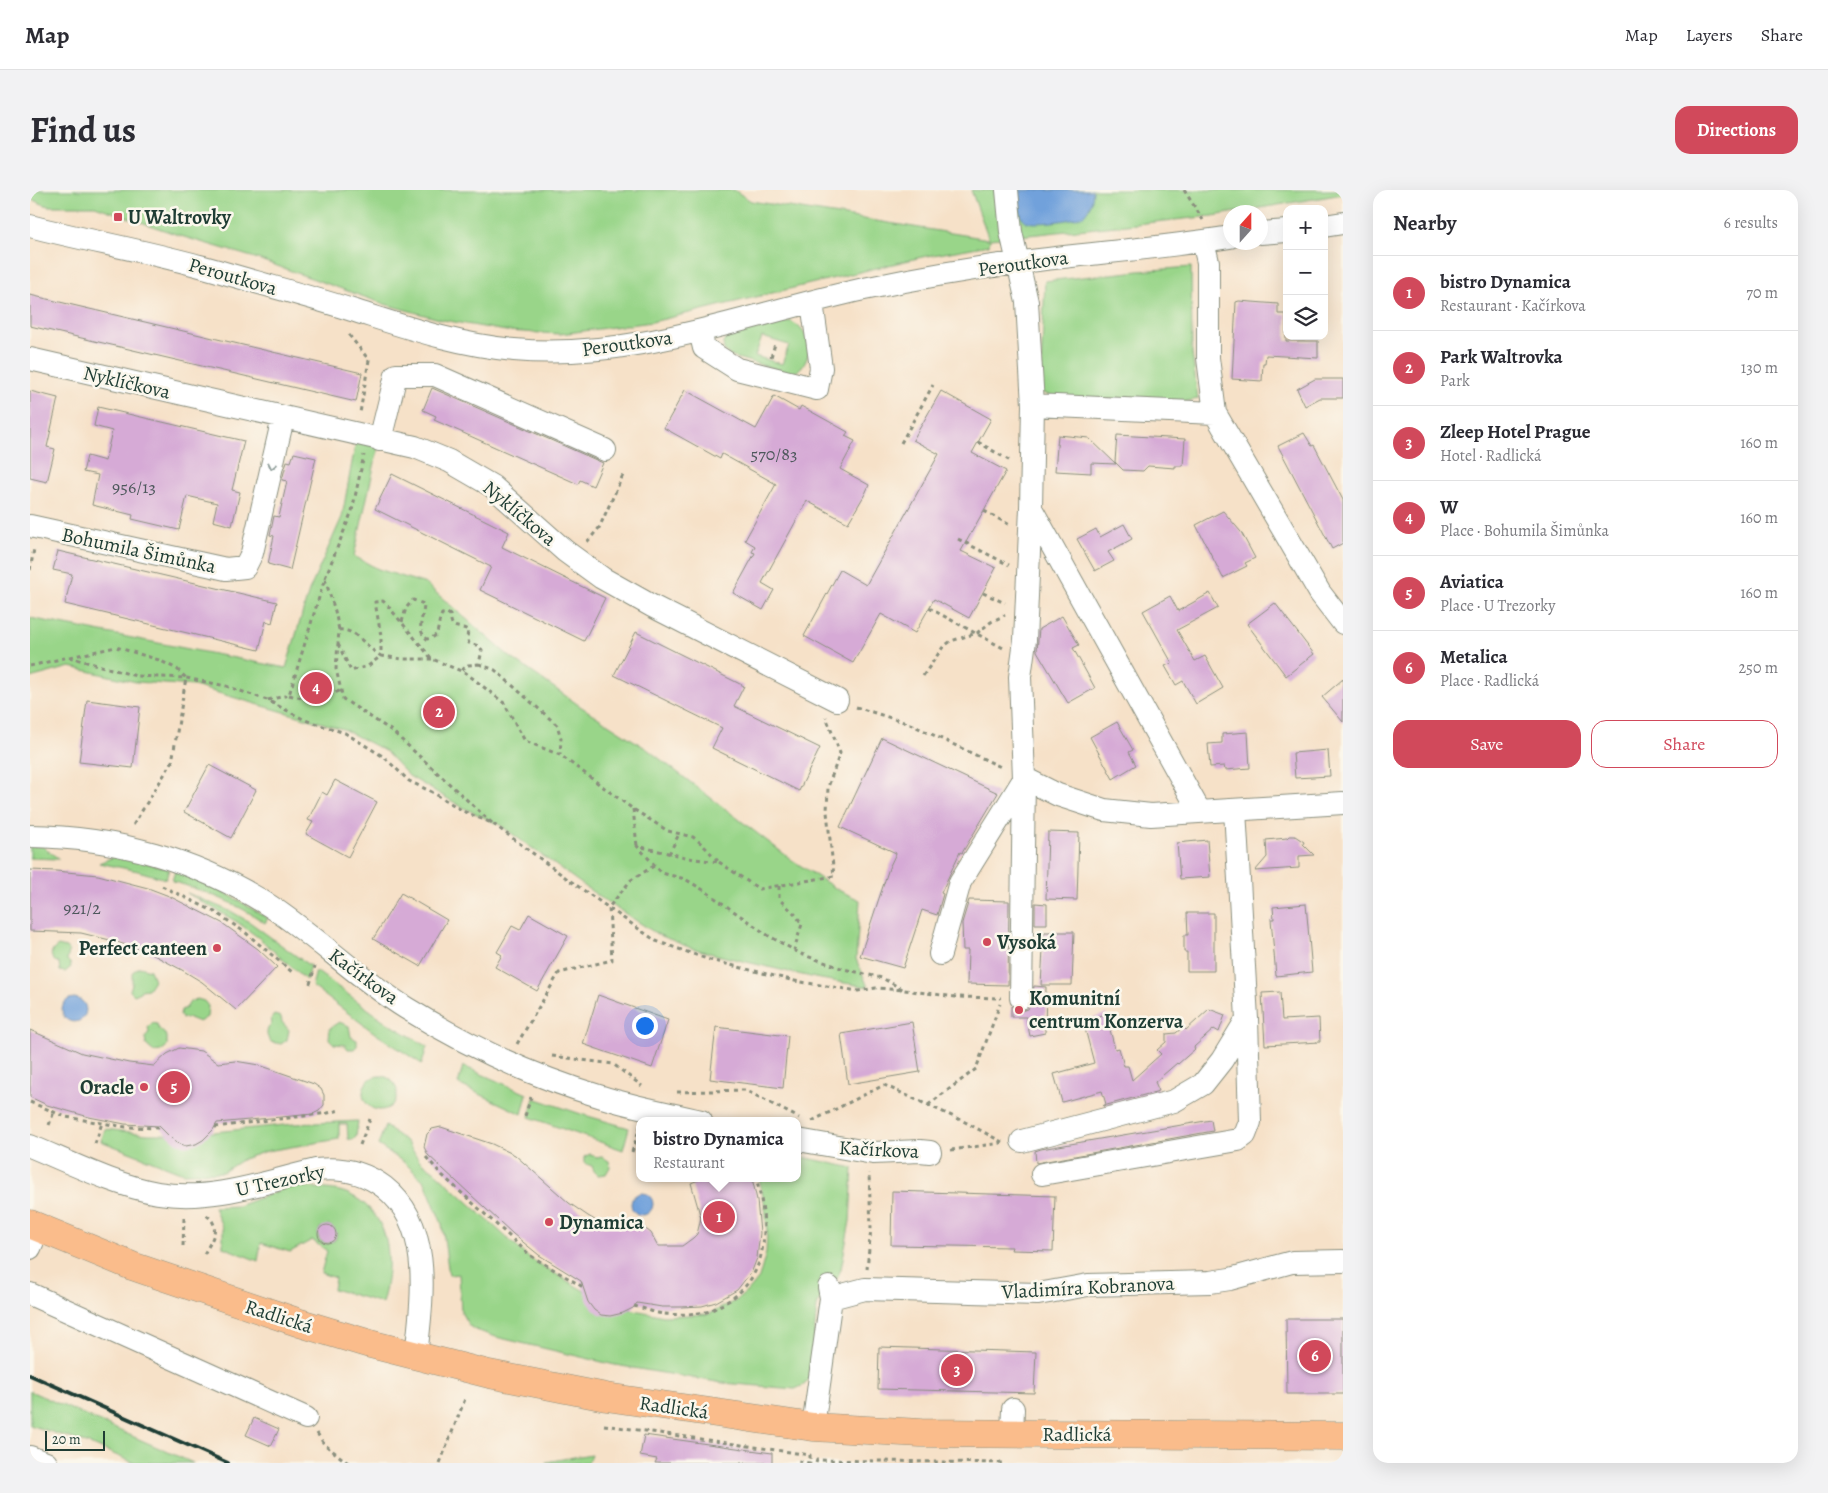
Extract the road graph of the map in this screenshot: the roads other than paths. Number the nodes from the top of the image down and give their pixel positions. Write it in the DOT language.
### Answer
graph roads {
  1 [pos="1006,190"];
  2 [pos="1343,223"];
  3 [pos="1328,225"];
  4 [pos="30,226"];
  5 [pos="1203,231"];
  6 [pos="1283,231"];
  7 [pos="1268,232"];
  8 [pos="1223,235"];
  9 [pos="1018,262"];
  10 [pos="812,302"];
  11 [pos="700,331"];
  12 [pos="30,359"];
  13 [pos="1033,405"];
  14 [pos="1216,413"];
  15 [pos="283,418"];
  16 [pos="374,438"];
  17 [pos="605,450"];
  18 [pos="1032,508"];
  19 [pos="30,526"];
  20 [pos="1343,623"];
  21 [pos="837,700"];
  22 [pos="1024,778"];
  23 [pos="1343,802"];
  24 [pos="1235,810"];
  25 [pos="1200,812"];
  26 [pos="30,836"];
  27 [pos="940,954"];
  28 [pos="1021,998"];
  29 [pos="1247,1019"];
  30 [pos="684,1117"];
  31 [pos="801,1130"];
  32 [pos="1013,1142"];
  33 [pos="30,1146"];
  34 [pos="930,1152"];
  35 [pos="1042,1174"];
  36 [pos="33,1233"];
  37 [pos="1343,1261"];
  38 [pos="30,1294"];
  39 [pos="416,1356"];
  40 [pos="306,1418"];
  41 [pos="813,1428"];
  42 [pos="1343,1436"];
  43 [pos="30,1457"];
  44 [pos="46,1463"];
  1 -- 9 [label="street"];
  2 -- 3 [label="street"];
  4 -- 11 [label="street, Peroutkova"];
  5 -- 8 [label="street, Peroutkova"];
  5 -- 9 [label="street, Peroutkova"];
  5 -- 14 [label="street"];
  6 -- 7 [label="street"];
  9 -- 10 [label="street, Peroutkova"];
  9 -- 13 [label="street"];
  10 -- 11 [label="street, Peroutkova"];
  10 -- 11 [label="street"];
  12 -- 15 [label="street, Nyklíčkova"];
  13 -- 14 [label="street"];
  13 -- 18 [label="street"];
  14 -- 20 [label="street"];
  15 -- 16 [label="street, Nyklíčkova"];
  15 -- 19 [label="street, Bohumila Šimůnka, one-way"];
  16 -- 17 [label="street"];
  16 -- 21 [label="street, Nyklíčkova"];
  18 -- 22 [label="street"];
  18 -- 25 [label="street"];
  22 -- 25 [label="street"];
  22 -- 27 [label="street"];
  22 -- 28 [label="street"];
  23 -- 24 [label="street"];
  24 -- 25 [label="street"];
  24 -- 29 [label="street"];
  26 -- 30 [label="street, Kačírkova"];
  29 -- 32 [label="street"];
  29 -- 35 [label="street"];
  31 -- 34 [label="street, Kačírkova"];
  33 -- 39 [label="street, U Trezorky"];
  36 -- 39 [label="main road, Radlická"];
  37 -- 41 [label="street, Vladimíra Kobranova"];
  38 -- 40 [label="street"];
  39 -- 41 [label="main road, Radlická"];
  41 -- 42 [label="main road, Radlická"];
  43 -- 44 [label="street"];
}
